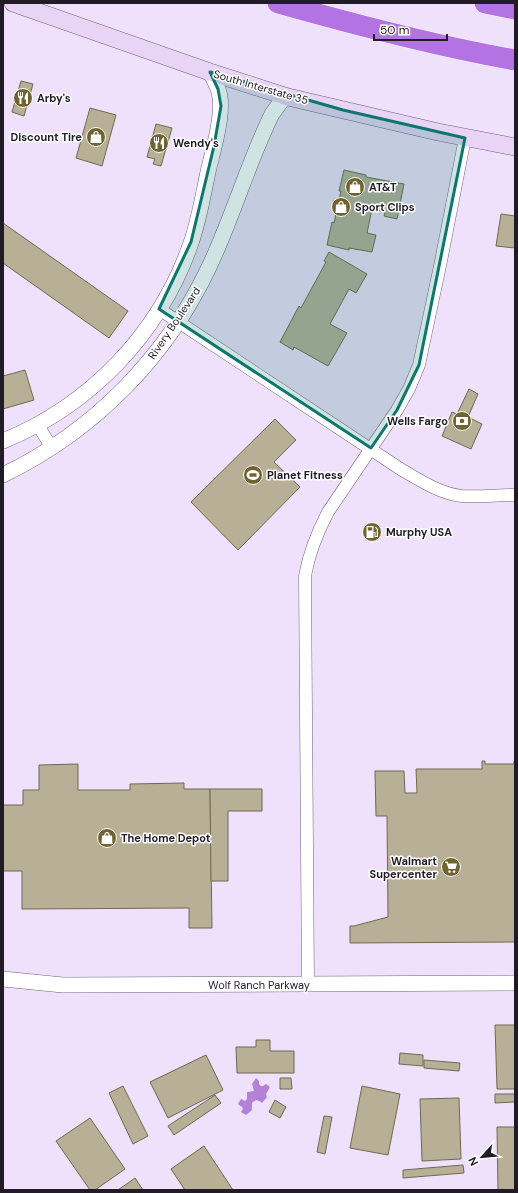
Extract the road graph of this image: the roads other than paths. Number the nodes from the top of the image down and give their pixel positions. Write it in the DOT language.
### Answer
graph roads {
  1 [pos="13,3"];
  2 [pos="278,3"];
  3 [pos="485,3"];
  4 [pos="515,9"];
  5 [pos="515,60"];
  6 [pos="210,72"];
  7 [pos="288,97"];
  8 [pos="465,138"];
  9 [pos="515,147"];
  10 [pos="159,309"];
  11 [pos="178,321"];
  12 [pos="37,424"];
  13 [pos="3,441"];
  14 [pos="52,448"];
  15 [pos="371,448"];
  16 [pos="3,475"];
  17 [pos="515,495"];
  18 [pos="3,979"];
  19 [pos="308,984"];
  20 [pos="515,984"];
  1 -- 6 [label="main road, South Interstate 35"];
  2 -- 5 [label="highway"];
  3 -- 4 [label="highway"];
  6 -- 7 [label="main road, South Interstate 35"];
  6 -- 10 [label="street, Rivery Boulevard"];
  7 -- 8 [label="main road, South Interstate 35"];
  7 -- 11 [label="street, Rivery Boulevard"];
  8 -- 9 [label="main road, South Interstate 35"];
  8 -- 15 [label="street"];
  10 -- 11 [label="street"];
  10 -- 12 [label="street, Rivery Boulevard"];
  11 -- 14 [label="street, Rivery Boulevard"];
  11 -- 15 [label="street"];
  12 -- 13 [label="street, Rivery Boulevard"];
  12 -- 14 [label="street"];
  14 -- 16 [label="street, Rivery Boulevard"];
  15 -- 17 [label="street"];
  15 -- 19 [label="street"];
  18 -- 19 [label="street, Wolf Ranch Parkway"];
  19 -- 20 [label="street, Wolf Ranch Parkway"];
}
